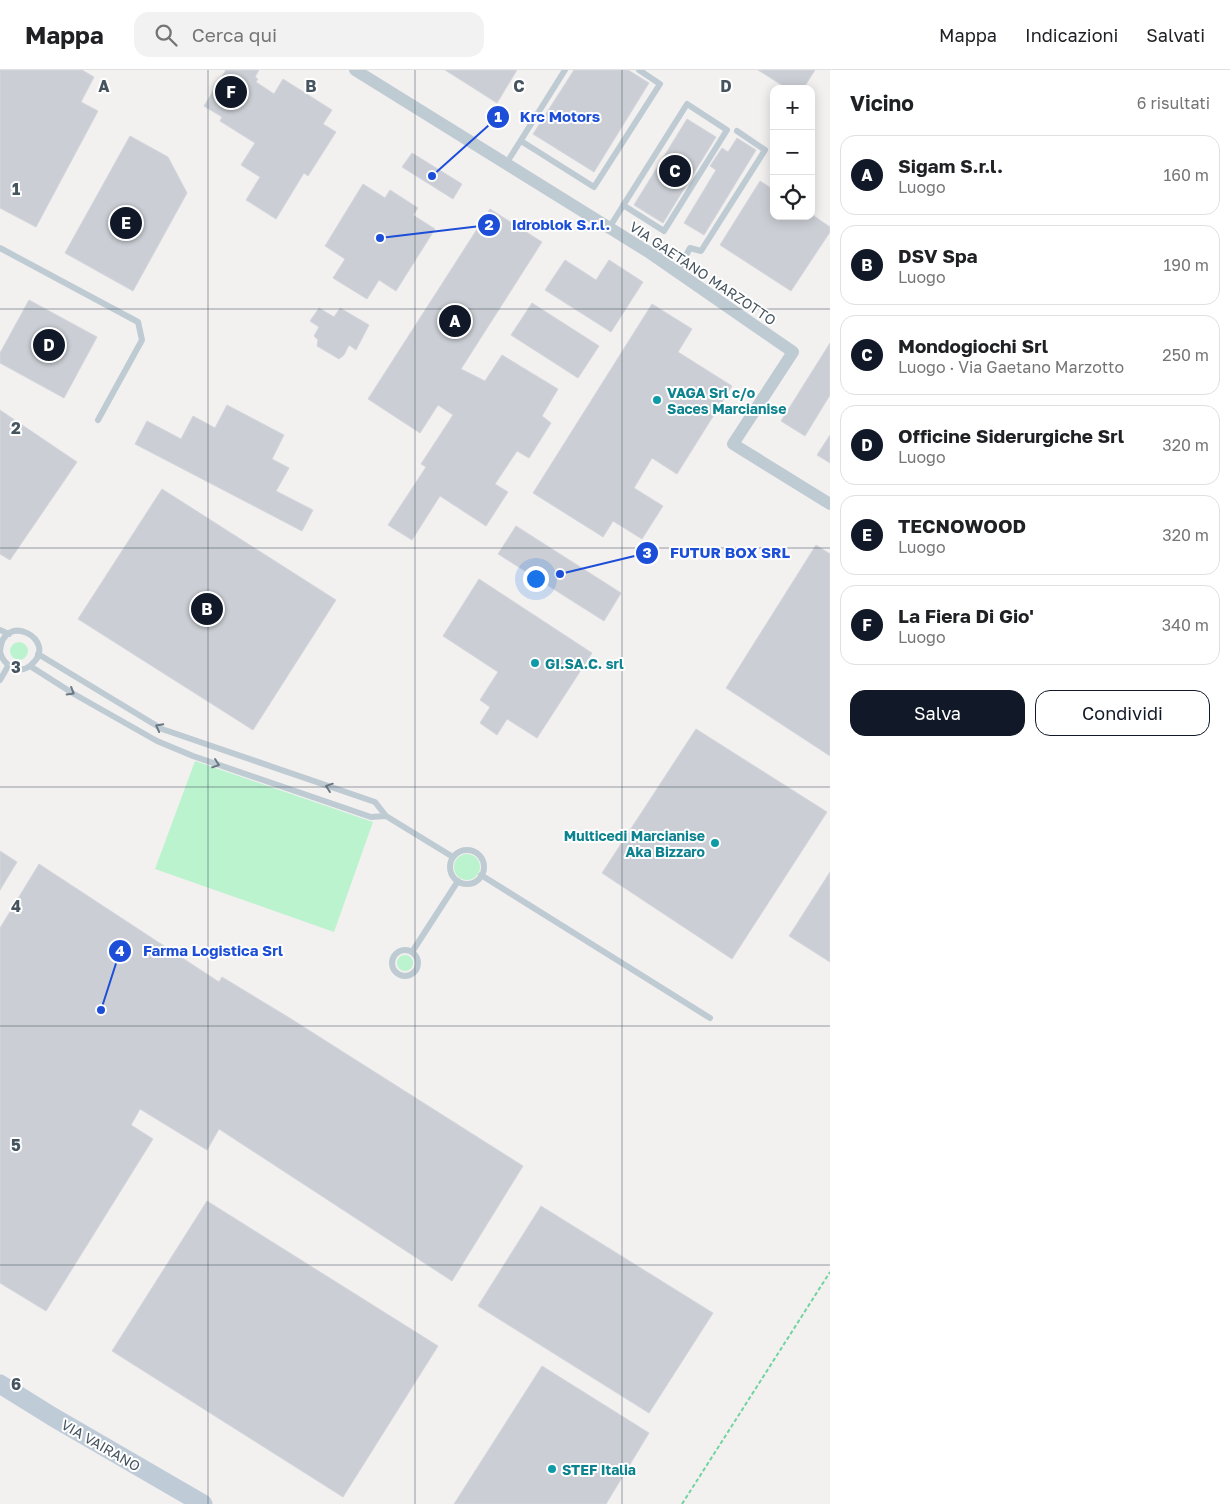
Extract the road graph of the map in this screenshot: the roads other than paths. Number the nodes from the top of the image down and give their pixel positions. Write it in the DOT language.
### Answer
graph roads {
  1 [pos="355,70"];
  2 [pos="565,70"];
  3 [pos="639,70"];
  4 [pos="737,131"];
  5 [pos="521,141"];
  6 [pos="506,164"];
  7 [pos="623,205"];
  8 [pos="608,228"];
  9 [pos="0,248"];
  10 [pos="677,272"];
  11 [pos="98,420"];
  12 [pos="830,504"];
  13 [pos="0,630"];
  14 [pos="9,634"];
  15 [pos="0,646"];
  16 [pos="0,651"];
  17 [pos="38,654"];
  18 [pos="8,666"];
  19 [pos="30,666"];
  20 [pos="0,680"];
  21 [pos="386,816"];
  22 [pos="453,857"];
  23 [pos="481,875"];
  24 [pos="458,881"];
  25 [pos="412,952"];
  26 [pos="710,1018"];
  27 [pos="0,1384"];
  28 [pos="203,1504"];
  1 -- 6 [label="street, VIA GAETANO MARZOTTO"];
  2 -- 5 [label="lane"];
  3 -- 5 [label="lane"];
  4 -- 10 [label="lane"];
  5 -- 6 [label="lane"];
  6 -- 8 [label="street, VIA GAETANO MARZOTTO"];
  7 -- 7 [label="lane"];
  7 -- 8 [label="lane"];
  8 -- 10 [label="street, VIA GAETANO MARZOTTO"];
  9 -- 11 [label="lane"];
  10 -- 12 [label="street, VIA GAETANO MARZOTTO"];
  13 -- 14 [label="lane"];
  14 -- 15 [label="lane"];
  14 -- 17 [label="lane"];
  15 -- 16 [label="lane"];
  16 -- 18 [label="lane"];
  17 -- 19 [label="lane"];
  21 -- 17 [label="lane, one-way"];
  18 -- 19 [label="lane"];
  18 -- 20 [label="lane"];
  19 -- 21 [label="lane, one-way"];
  21 -- 22 [label="lane"];
  22 -- 23 [label="lane"];
  22 -- 24 [label="lane"];
  23 -- 24 [label="lane"];
  23 -- 26 [label="lane"];
  24 -- 25 [label="lane"];
  25 -- 25 [label="lane"];
  27 -- 28 [label="street, VIA VAIRANO"];
}
